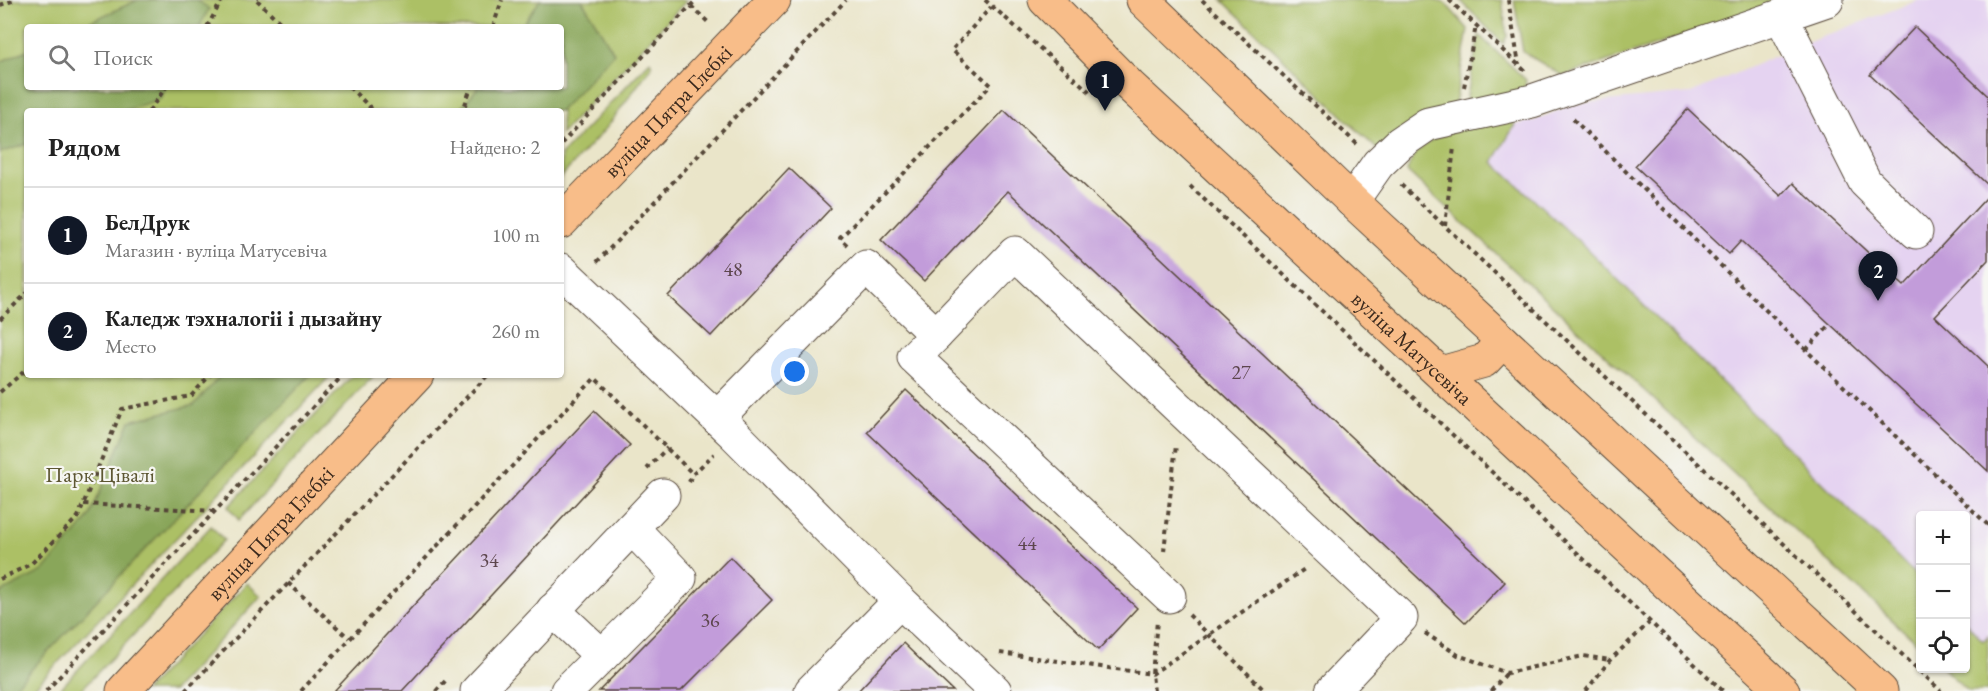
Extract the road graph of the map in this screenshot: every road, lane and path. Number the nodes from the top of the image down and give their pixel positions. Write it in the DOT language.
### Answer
graph roads {
  1 [pos="15,0"];
  2 [pos="222,0"];
  3 [pos="257,0"];
  4 [pos="502,0"];
  5 [pos="696,0"];
  6 [pos="774,0"];
  7 [pos="846,0"];
  8 [pos="985,0"];
  9 [pos="1045,0"];
  10 [pos="1143,0"];
  11 [pos="1202,0"];
  12 [pos="1449,0"];
  13 [pos="1508,0"];
  14 [pos="1827,0"];
  15 [pos="0,5"];
  16 [pos="991,7"];
  17 [pos="1781,16"];
  18 [pos="209,24"];
  19 [pos="282,24"];
  20 [pos="494,24"];
  21 [pos="1519,65"];
  22 [pos="164,90"];
  23 [pos="352,90"];
  24 [pos="470,90"];
  25 [pos="1097,98"];
  26 [pos="1532,101"];
  27 [pos="151,108"];
  28 [pos="371,108"];
  29 [pos="462,108"];
  30 [pos="1567,113"];
  31 [pos="564,141"];
  32 [pos="1378,164"];
  33 [pos="1186,183"];
  34 [pos="1352,201"];
  35 [pos="564,219"];
  36 [pos="1916,232"];
  37 [pos="866,267"];
  38 [pos="568,278"];
  39 [pos="24,295"];
  40 [pos="0,319"];
  41 [pos="1830,324"];
  42 [pos="936,334"];
  43 [pos="1503,341"];
  44 [pos="1806,350"];
  45 [pos="24,372"];
  46 [pos="1441,373"];
  47 [pos="207,378"];
  48 [pos="340,378"];
  49 [pos="414,378"];
  50 [pos="485,378"];
  51 [pos="0,392"];
  52 [pos="717,418"];
  53 [pos="693,474"];
  54 [pos="663,495"];
  55 [pos="83,504"];
  56 [pos="215,511"];
  57 [pos="1988,525"];
  58 [pos="632,528"];
  59 [pos="1331,550"];
  60 [pos="0,579"];
  61 [pos="288,583"];
  62 [pos="1169,596"];
  63 [pos="900,601"];
  64 [pos="553,610"];
  65 [pos="1401,618"];
  66 [pos="1649,623"];
  67 [pos="1208,634"];
  68 [pos="349,638"];
  69 [pos="993,653"];
  70 [pos="602,656"];
  71 [pos="1610,660"];
  72 [pos="1507,673"];
  73 [pos="1587,690"];
  74 [pos="46,691"];
  75 [pos="123,691"];
  76 [pos="185,691"];
  77 [pos="301,691"];
  78 [pos="477,691"];
  79 [pos="567,691"];
  80 [pos="811,691"];
  81 [pos="995,691"];
  82 [pos="1265,691"];
  83 [pos="1332,691"];
  84 [pos="1491,691"];
  85 [pos="1723,691"];
  86 [pos="1783,691"];
  87 [pos="1881,691"];
  88 [pos="1941,691"];
  1 -- 15 [label="path"];
  2 -- 18 [label="path"];
  3 -- 19 [label="path"];
  4 -- 20 [label="path"];
  5 -- 31 [label="path"];
  6 -- 35 [label="main road, вуліца Пятра Глебкі"];
  7 -- 38 [label="path"];
  8 -- 16 [label="path"];
  9 -- 46 [label="main road, вуліца Матусевіча"];
  10 -- 34 [label="main road"];
  11 -- 32 [label="path"];
  12 -- 21 [label="path"];
  13 -- 21 [label="path"];
  14 -- 17 [label="lane"];
  16 -- 25 [label="path"];
  16 -- 37 [label="path"];
  17 -- 26 [label="lane"];
  17 -- 36 [label="lane"];
  21 -- 26 [label="path"];
  22 -- 27 [label="path"];
  23 -- 28 [label="path"];
  24 -- 29 [label="path"];
  26 -- 32 [label="lane"];
  30 -- 44 [label="path"];
  32 -- 34 [label="lane"];
  32 -- 88 [label="path"];
  33 -- 66 [label="path"];
  34 -- 43 [label="main road"];
  37 -- 42 [label="lane"];
  37 -- 52 [label="lane"];
  38 -- 52 [label="lane"];
  39 -- 40 [label="path"];
  41 -- 44 [label="path"];
  42 -- 59 [label="lane"];
  42 -- 62 [label="lane"];
  43 -- 46 [label="main road"];
  43 -- 87 [label="main road"];
  44 -- 57 [label="path"];
  45 -- 51 [label="path"];
  46 -- 86 [label="main road, вуліца Матусевіча"];
  47 -- 55 [label="path"];
  48 -- 56 [label="path"];
  49 -- 75 [label="main road, вуліца Пятра Глебкі"];
  50 -- 61 [label="path"];
  52 -- 63 [label="lane"];
  53 -- 68 [label="path"];
  54 -- 58 [label="lane"];
  55 -- 56 [label="path"];
  55 -- 60 [label="path"];
  56 -- 74 [label="path"];
  58 -- 64 [label="lane"];
  58 -- 70 [label="lane"];
  59 -- 65 [label="lane"];
  59 -- 67 [label="path"];
  61 -- 68 [label="path"];
  61 -- 76 [label="path"];
  62 -- 67 [label="path"];
  63 -- 80 [label="lane"];
  63 -- 81 [label="lane"];
  64 -- 70 [label="lane"];
  64 -- 78 [label="lane"];
  65 -- 72 [label="path"];
  65 -- 83 [label="lane"];
  66 -- 71 [label="path"];
  66 -- 85 [label="path"];
  67 -- 69 [label="path"];
  67 -- 82 [label="path"];
  68 -- 77 [label="path"];
  70 -- 79 [label="lane"];
  71 -- 72 [label="path"];
  71 -- 73 [label="path"];
  72 -- 84 [label="path"];
}
